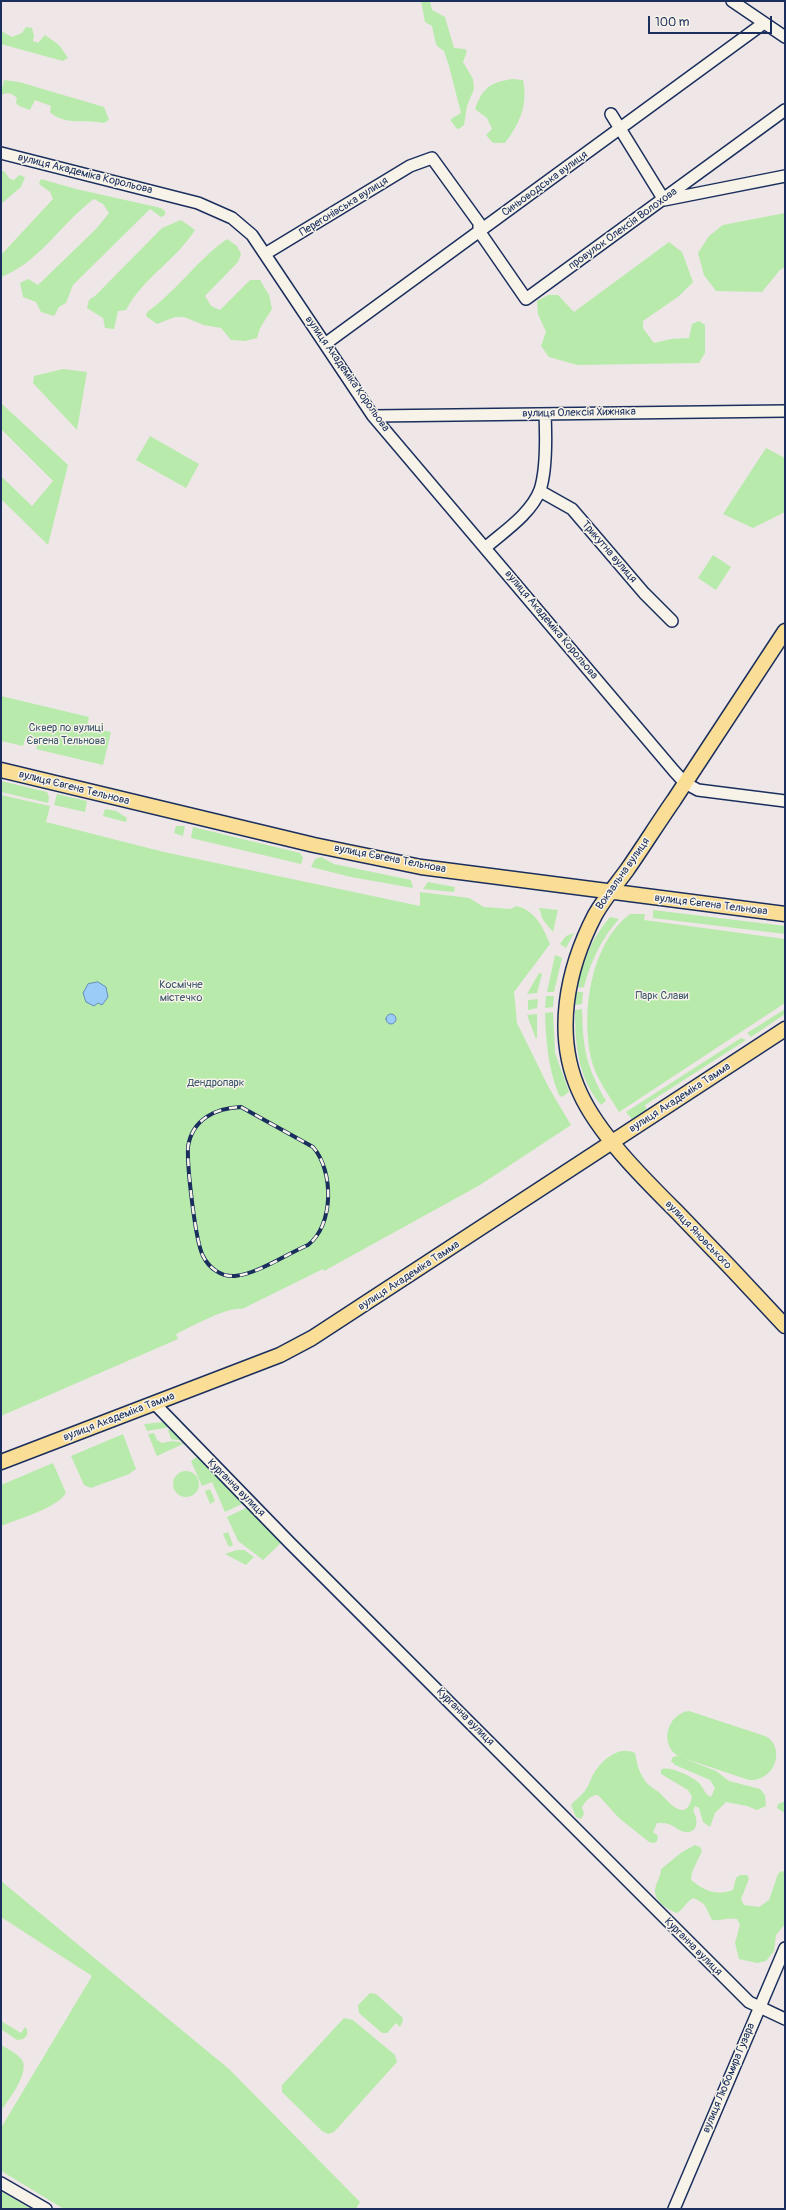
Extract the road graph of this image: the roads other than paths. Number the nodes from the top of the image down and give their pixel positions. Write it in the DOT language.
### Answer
graph roads {
  1 [pos="732,1"];
  2 [pos="764,23"];
  3 [pos="785,37"];
  4 [pos="785,110"];
  5 [pos="611,114"];
  6 [pos="619,129"];
  7 [pos="1,153"];
  8 [pos="785,176"];
  9 [pos="664,200"];
  10 [pos="479,232"];
  11 [pos="265,254"];
  12 [pos="325,344"];
  13 [pos="785,411"];
  14 [pos="546,414"];
  15 [pos="373,416"];
  16 [pos="540,491"];
  17 [pos="485,548"];
  18 [pos="672,621"];
  19 [pos="785,631"];
  20 [pos="1,770"];
  21 [pos="685,783"];
  22 [pos="785,801"];
  23 [pos="611,892"];
  24 [pos="785,914"];
  25 [pos="785,1029"];
  26 [pos="613,1141"];
  27 [pos="785,1326"];
  28 [pos="154,1403"];
  29 [pos="1,1462"];
  30 [pos="785,1948"];
  31 [pos="760,2008"];
  32 [pos="785,2019"];
  33 [pos="1,2183"];
  34 [pos="46,2209"];
  35 [pos="674,2209"];
  1 -- 2 [label="street"];
  2 -- 3 [label="street"];
  2 -- 6 [label="street, Синьоводська вулиця"];
  4 -- 9 [label="street, провулок Олексія Волохова"];
  5 -- 6 [label="street"];
  6 -- 9 [label="street"];
  6 -- 10 [label="street, Синьоводська вулиця"];
  7 -- 11 [label="street, вулиця Академіка Корольова"];
  8 -- 9 [label="street"];
  9 -- 10 [label="street, провулок Олексія Волохова"];
  10 -- 11 [label="street, Перегонівська вулиця"];
  10 -- 12 [label="street, Синьоводська вулиця"];
  11 -- 12 [label="street, вулиця Академіка Корольова"];
  12 -- 15 [label="street, вулиця Академіка Корольова"];
  13 -- 14 [label="street, вулиця Олексія Хижняка"];
  14 -- 15 [label="street, вулиця Олексія Хижняка"];
  14 -- 16 [label="street"];
  15 -- 17 [label="street, вулиця Академіка Корольова"];
  16 -- 17 [label="street"];
  16 -- 18 [label="street, Трикутна вулиця"];
  17 -- 21 [label="street, вулиця Академіка Корольова"];
  19 -- 21 [label="main road, Вокзальна вулиця"];
  20 -- 23 [label="main road, вулиця Євгена Тельнова"];
  21 -- 22 [label="street"];
  21 -- 23 [label="main road, Вокзальна вулиця"];
  23 -- 24 [label="main road, вулиця Євгена Тельнова"];
  23 -- 26 [label="main road, Вокзальна вулиця"];
  25 -- 26 [label="main road, вулиця Академіка Тамма"];
  26 -- 27 [label="main road, вулиця Яновського"];
  26 -- 28 [label="main road, вулиця Академіка Тамма"];
  28 -- 29 [label="main road, вулиця Академіка Тамма"];
  28 -- 31 [label="street, Курганна вулиця"];
  30 -- 31 [label="street, вулиця Любомира Гузара"];
  31 -- 32 [label="street, Курганна вулиця"];
  31 -- 35 [label="street, вулиця Любомира Гузара"];
  33 -- 34 [label="street"];
}
